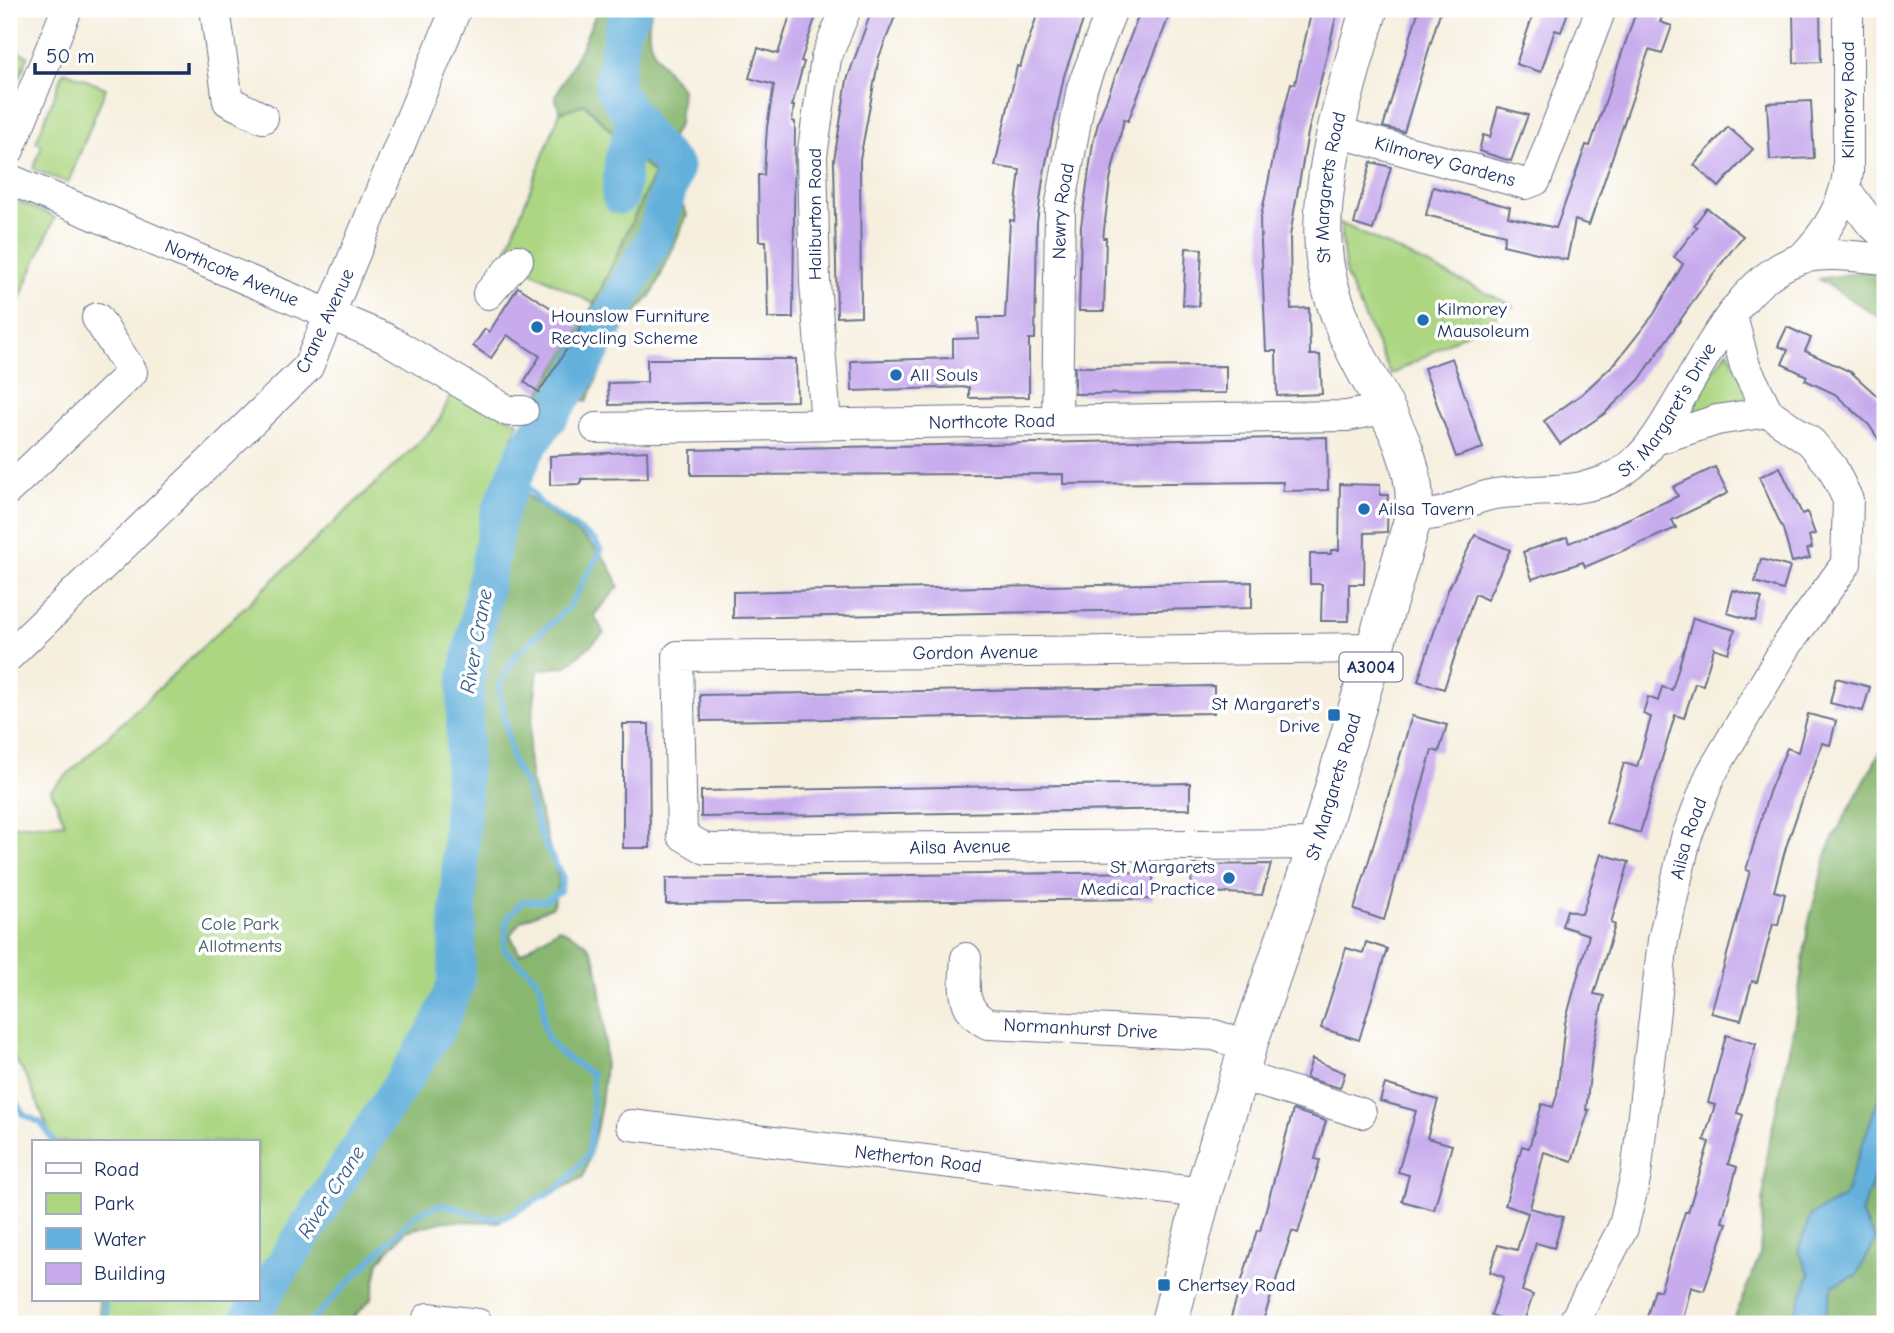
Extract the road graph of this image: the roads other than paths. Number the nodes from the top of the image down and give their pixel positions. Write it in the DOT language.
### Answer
graph roads {
  1 [pos="67,9"];
  2 [pos="215,9"];
  3 [pos="456,9"];
  4 [pos="846,9"];
  5 [pos="1112,9"];
  6 [pos="1369,9"];
  7 [pos="1601,9"];
  8 [pos="1848,9"];
  9 [pos="263,118"];
  10 [pos="1337,132"];
  11 [pos="9,150"];
  12 [pos="9,179"];
  13 [pos="1846,190"];
  14 [pos="1885,236"];
  15 [pos="1802,258"];
  16 [pos="1885,259"];
  17 [pos="518,260"];
  18 [pos="488,294"];
  19 [pos="330,314"];
  20 [pos="1732,316"];
  21 [pos="97,318"];
  22 [pos="1388,408"];
  23 [pos="523,411"];
  24 [pos="1768,412"];
  25 [pos="1057,421"];
  26 [pos="826,424"];
  27 [pos="596,428"];
  28 [pos="1655,440"];
  29 [pos="9,489"];
  30 [pos="1414,515"];
  31 [pos="1376,648"];
  32 [pos="9,656"];
  33 [pos="680,760"];
  34 [pos="1317,844"];
  35 [pos="966,958"];
  36 [pos="1244,1060"];
  37 [pos="1361,1113"];
  38 [pos="631,1125"];
  39 [pos="1203,1193"];
  40 [pos="427,1321"];
  41 [pos="478,1324"];
  42 [pos="1168,1324"];
  43 [pos="1573,1324"];
  1 -- 11 [label="street"];
  2 -- 9 [label="street"];
  3 -- 19 [label="street, Crane Avenue"];
  4 -- 26 [label="street, Haliburton Road"];
  5 -- 25 [label="street, Newry Road"];
  6 -- 10 [label="main road, St Margarets Road / A3004"];
  7 -- 10 [label="street, Kilmorey Gardens"];
  8 -- 13 [label="street, Kilmorey Road"];
  10 -- 22 [label="main road, St Margarets Road / A3004"];
  12 -- 19 [label="street, Northcote Avenue"];
  13 -- 14 [label="street"];
  13 -- 15 [label="street, Kilmorey Road"];
  15 -- 16 [label="street, St. Margaret's Drive"];
  15 -- 20 [label="street, St. Margaret's Drive"];
  17 -- 18 [label="street"];
  19 -- 23 [label="street, Northcote Avenue"];
  19 -- 32 [label="street, Crane Avenue"];
  20 -- 24 [label="street, Ailsa Road"];
  20 -- 28 [label="street, St. Margaret's Drive"];
  21 -- 29 [label="street"];
  22 -- 25 [label="street, Northcote Road"];
  22 -- 30 [label="main road, St Margarets Road / A3004"];
  24 -- 28 [label="street"];
  24 -- 43 [label="street, Ailsa Road"];
  25 -- 26 [label="street, Northcote Road"];
  26 -- 27 [label="street, Northcote Road"];
  28 -- 30 [label="street, St. Margaret's Drive"];
  30 -- 31 [label="main road, St Margarets Road / A3004"];
  31 -- 33 [label="street, Gordon Avenue"];
  31 -- 34 [label="main road, St Margarets Road / A3004"];
  33 -- 34 [label="street, Ailsa Avenue"];
  34 -- 36 [label="main road, St Margarets Road / A3004"];
  35 -- 36 [label="street, Normanhurst Drive"];
  36 -- 37 [label="street, Normanhurst Drive"];
  36 -- 39 [label="main road, St Margarets Road / A3004"];
  38 -- 39 [label="street, Netherton Road"];
  39 -- 42 [label="main road, St Margarets Road / A3004"];
  40 -- 41 [label="street"];
}
